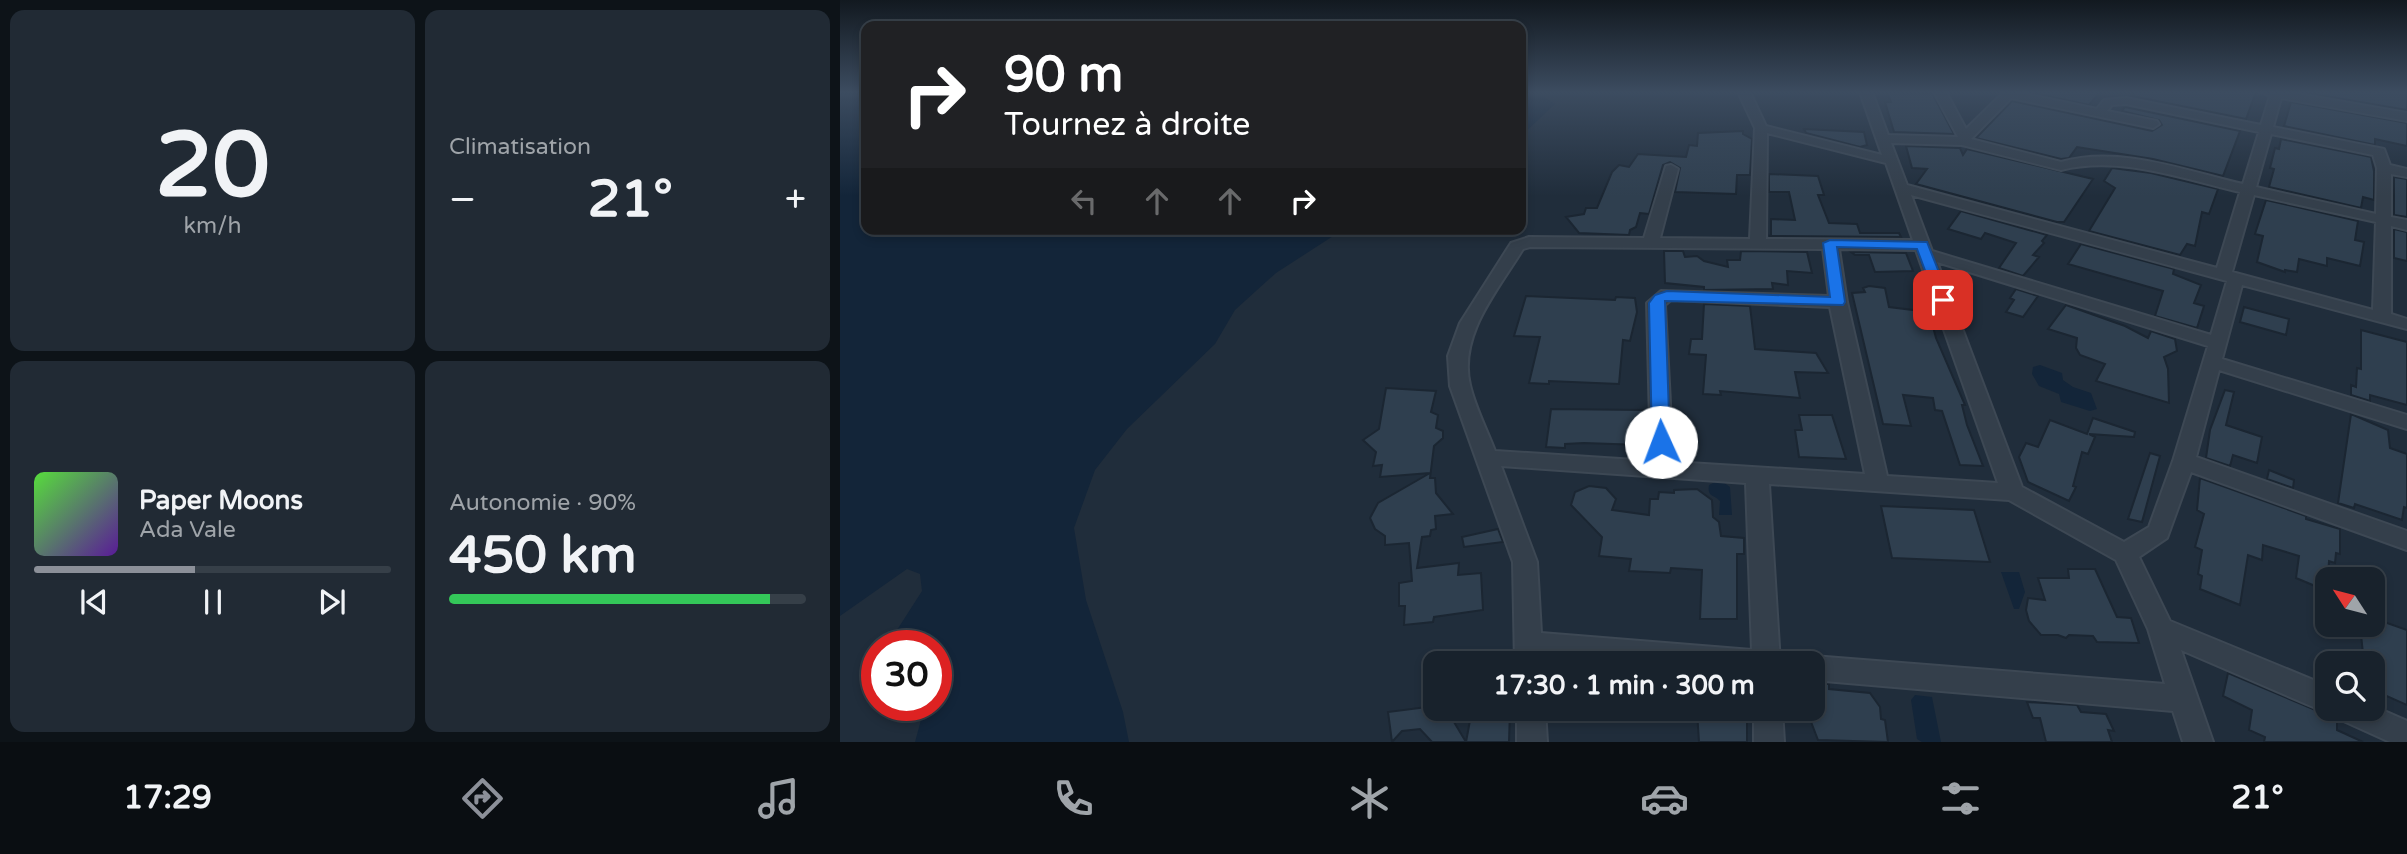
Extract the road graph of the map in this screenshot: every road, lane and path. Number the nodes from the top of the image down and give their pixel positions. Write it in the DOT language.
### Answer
graph roads {
  1 [pos="1879,127"];
  2 [pos="1957,127"];
  3 [pos="1976,127"];
  4 [pos="2259,127"];
  5 [pos="1761,128"];
  6 [pos="2266,128"];
  7 [pos="1884,139"];
  8 [pos="1963,140"];
  9 [pos="1892,161"];
  10 [pos="2384,168"];
  11 [pos="1671,169"];
  12 [pos="2407,173"];
  13 [pos="1902,188"];
  14 [pos="2247,189"];
  15 [pos="2384,220"];
  16 [pos="2407,225"];
  17 [pos="1758,242"];
  18 [pos="1649,243"];
  19 [pos="1830,243"];
  20 [pos="1924,250"];
  21 [pos="2230,276"];
  22 [pos="1838,302"];
  23 [pos="2382,317"];
  24 [pos="2407,324"];
  25 [pos="2215,352"];
  26 [pos="2407,422"];
  27 [pos="1488,458"];
  28 [pos="2184,461"];
  29 [pos="1662,470"];
  30 [pos="1757,476"];
  31 [pos="1878,484"];
  32 [pos="2013,492"];
  33 [pos="2407,541"];
  34 [pos="2125,554"];
  35 [pos="2161,629"];
  36 [pos="1529,651"];
  37 [pos="1765,651"];
  38 [pos="1825,669"];
  39 [pos="2315,695"];
  40 [pos="2184,699"];
  41 [pos="1531,721"];
  42 [pos="1768,721"];
  43 [pos="2375,721"];
  44 [pos="2407,735"];
  45 [pos="1532,742"];
  46 [pos="1769,742"];
  47 [pos="2198,742"];
  1 -- 7 [label="street"];
  2 -- 8 [label="street"];
  3 -- 8 [label="street"];
  4 -- 6 [label="street"];
  5 -- 9 [label="street"];
  5 -- 17 [label="street"];
  6 -- 10 [label="street"];
  6 -- 14 [label="street"];
  7 -- 8 [label="street"];
  7 -- 9 [label="street"];
  8 -- 14 [label="street"];
  9 -- 13 [label="street"];
  10 -- 12 [label="street"];
  10 -- 15 [label="street"];
  11 -- 18 [label="street"];
  13 -- 20 [label="street"];
  13 -- 21 [label="street"];
  14 -- 15 [label="street"];
  14 -- 21 [label="street"];
  15 -- 16 [label="street"];
  15 -- 23 [label="street"];
  17 -- 18 [label="street"];
  17 -- 19 [label="street"];
  18 -- 27 [label="street"];
  19 -- 20 [label="street"];
  19 -- 22 [label="street"];
  20 -- 25 [label="street"];
  20 -- 32 [label="street"];
  21 -- 23 [label="street"];
  21 -- 25 [label="street"];
  22 -- 29 [label="street"];
  22 -- 31 [label="street"];
  23 -- 24 [label="street"];
  25 -- 26 [label="street"];
  25 -- 28 [label="street"];
  27 -- 29 [label="street"];
  27 -- 36 [label="street"];
  28 -- 33 [label="street"];
  28 -- 34 [label="street"];
  29 -- 30 [label="street"];
  30 -- 31 [label="street"];
  30 -- 37 [label="street"];
  31 -- 32 [label="street"];
  32 -- 34 [label="street"];
  34 -- 35 [label="street"];
  35 -- 39 [label="street"];
  35 -- 40 [label="street"];
  38 -- 40 [label="street"];
  40 -- 47 [label="street"];
  41 -- 45 [label="street"];
  42 -- 46 [label="street"];
  43 -- 44 [label="street"];
}
